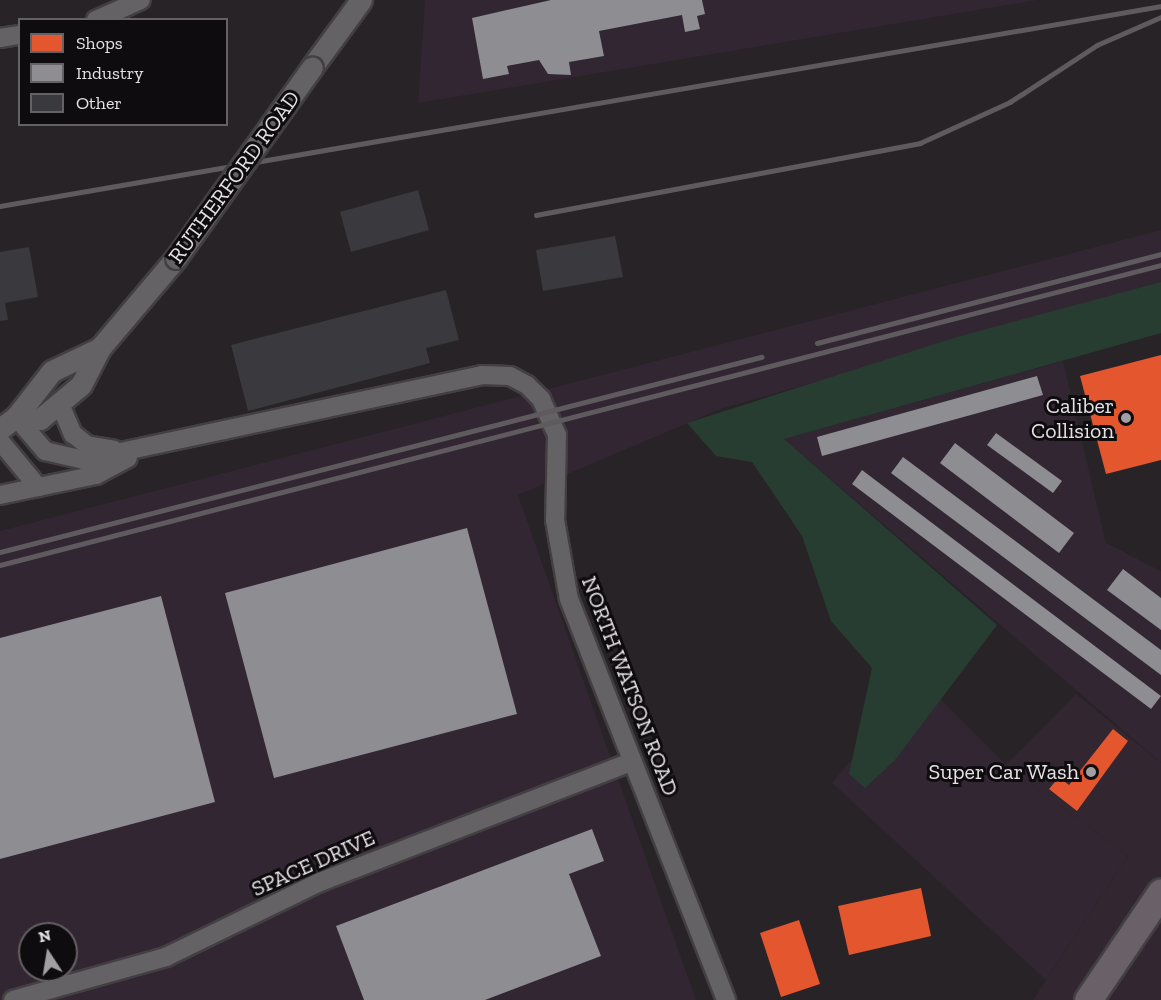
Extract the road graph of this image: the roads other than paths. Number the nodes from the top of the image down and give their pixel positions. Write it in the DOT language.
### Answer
graph roads {
  1 [pos="141,0"];
  2 [pos="361,0"];
  3 [pos="100,18"];
  4 [pos="18,35"];
  5 [pos="0,38"];
  6 [pos="100,348"];
  7 [pos="60,404"];
  8 [pos="8,423"];
  9 [pos="0,441"];
  10 [pos="143,451"];
  11 [pos="38,487"];
  12 [pos="0,495"];
  13 [pos="631,762"];
  14 [pos="1161,892"];
  15 [pos="13,1000"];
  16 [pos="726,1000"];
  17 [pos="1088,1000"];
  1 -- 3 [label="street"];
  2 -- 6 [label="street, RUTHERFORD ROAD, bridge"];
  4 -- 5 [label="street"];
  6 -- 7 [label="street, RUTHERFORD ROAD"];
  6 -- 8 [label="street, RUTHERFORD ROAD"];
  7 -- 8 [label="street, RUTHERFORD ROAD"];
  7 -- 10 [label="street, NORTH WATSON ROAD"];
  8 -- 10 [label="street, NORTH WATSON ROAD"];
  9 -- 11 [label="street"];
  10 -- 11 [label="street, NORTH WATSON ROAD"];
  10 -- 13 [label="street, NORTH WATSON ROAD"];
  11 -- 12 [label="street, NORTH WATSON ROAD"];
  13 -- 15 [label="street, SPACE DRIVE"];
  13 -- 16 [label="street, NORTH WATSON ROAD"];
  14 -- 17 [label="main road"];
}
